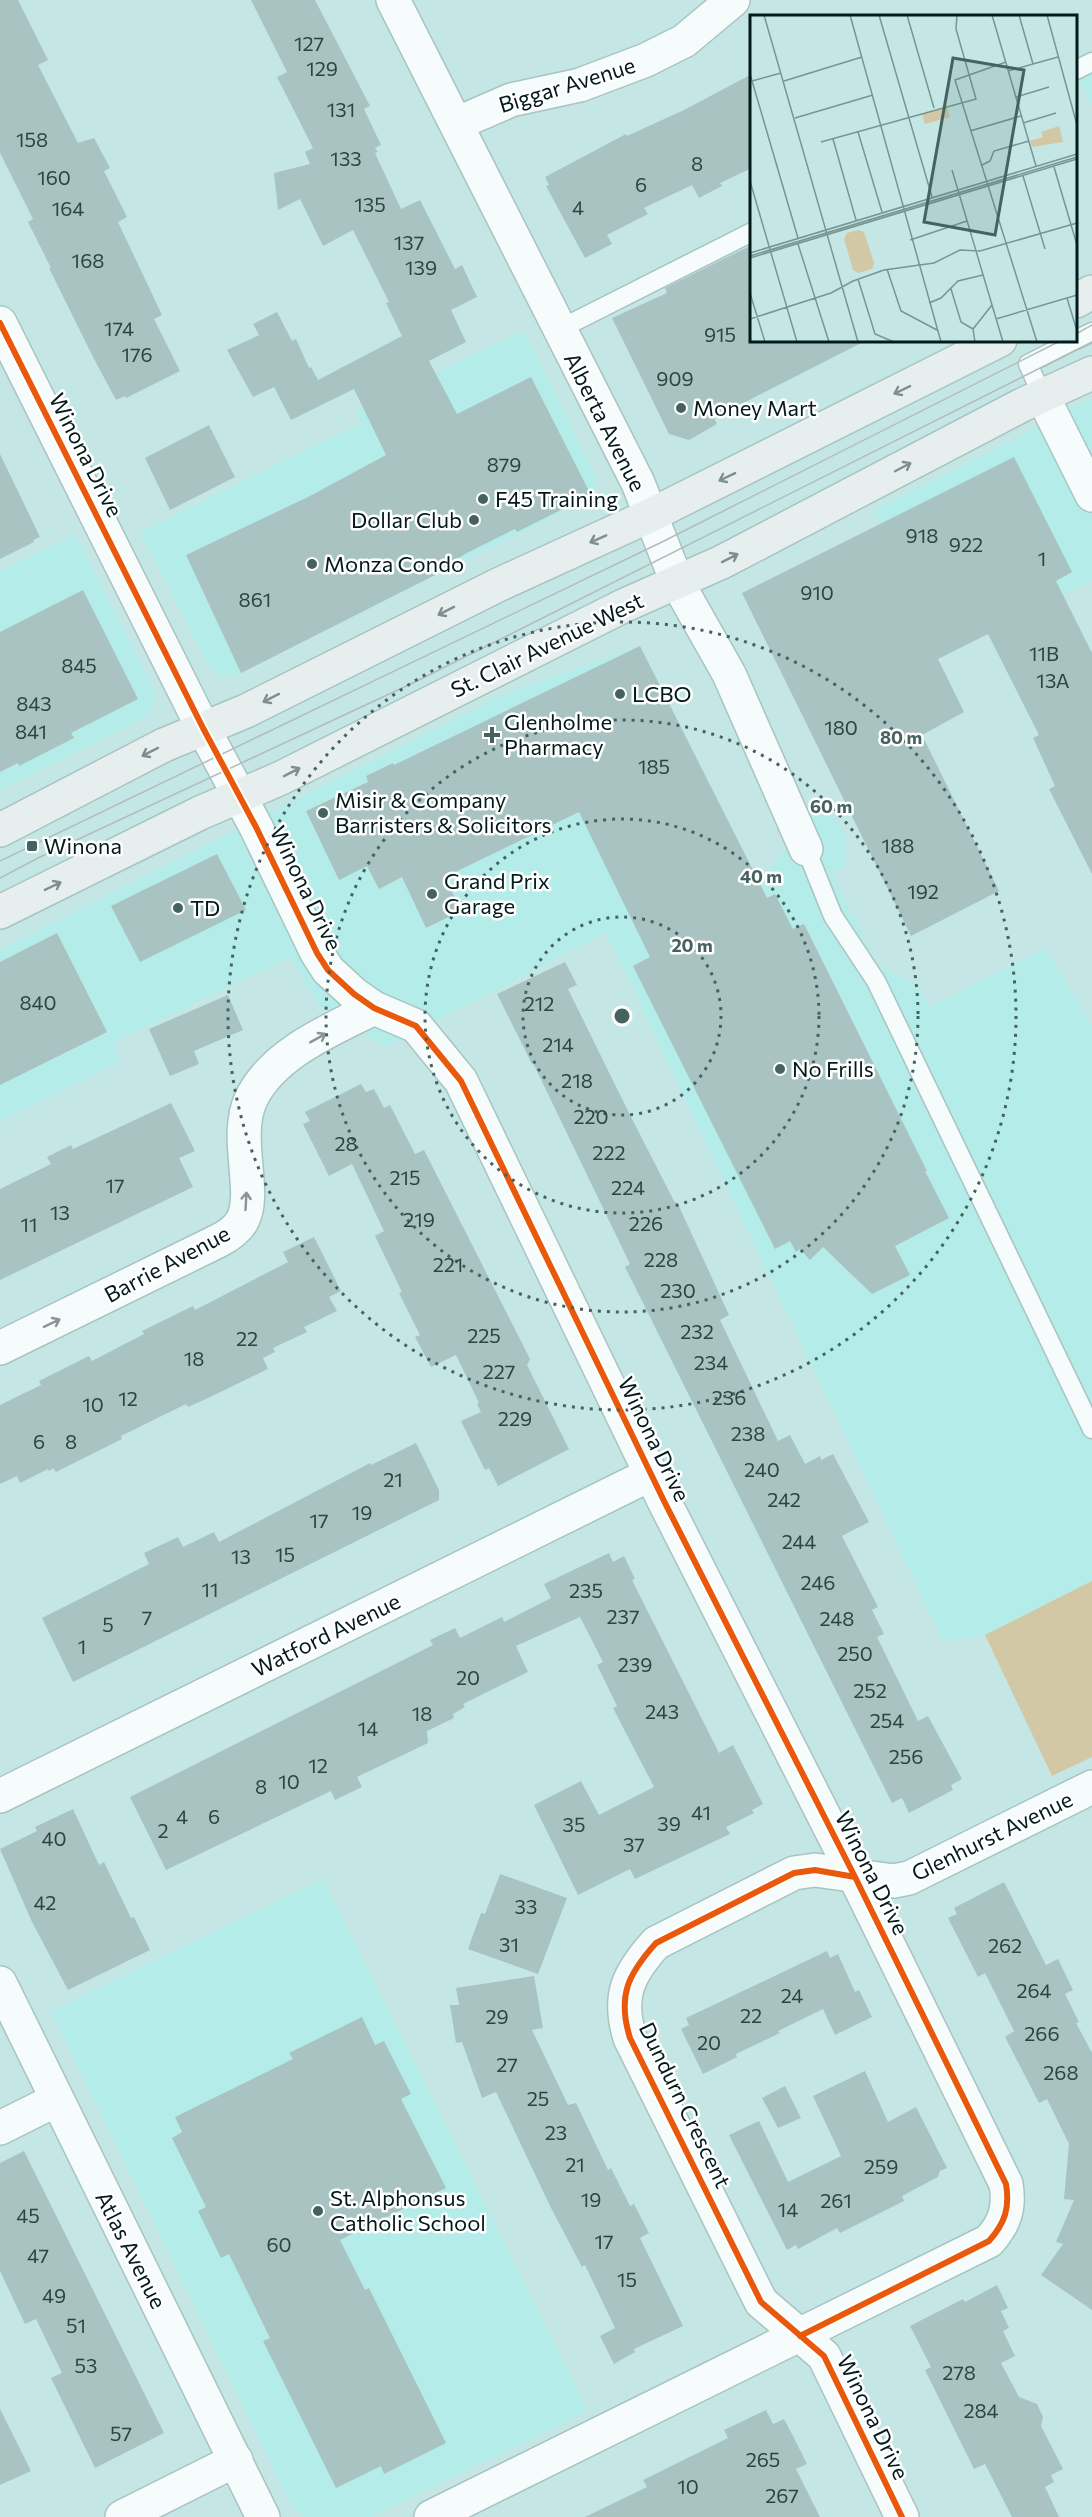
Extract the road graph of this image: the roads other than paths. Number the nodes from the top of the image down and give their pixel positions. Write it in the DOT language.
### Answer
graph roads {
  1 [pos="393,0"];
  2 [pos="733,0"];
  3 [pos="1092,62"];
  4 [pos="1077,70"];
  5 [pos="456,124"];
  6 [pos="750,233"];
  7 [pos="1092,292"];
  8 [pos="1077,301"];
  9 [pos="0,323"];
  10 [pos="558,330"];
  11 [pos="1092,332"];
  12 [pos="1077,339"];
  13 [pos="996,342"];
  14 [pos="1071,342"];
  15 [pos="1092,372"];
  16 [pos="1042,395"];
  17 [pos="1092,495"];
  18 [pos="651,515"];
  19 [pos="677,582"];
  20 [pos="203,728"];
  21 [pos="239,796"];
  22 [pos="0,830"];
  23 [pos="806,849"];
  24 [pos="0,912"];
  25 [pos="374,1008"];
  26 [pos="0,1348"];
  27 [pos="1092,1430"];
  28 [pos="651,1474"];
  29 [pos="1092,1787"];
  30 [pos="0,1796"];
  31 [pos="855,1877"];
  32 [pos="0,1983"];
  33 [pos="56,2100"];
  34 [pos="0,2128"];
  35 [pos="800,2336"];
  36 [pos="236,2460"];
  37 [pos="122,2517"];
  38 [pos="263,2517"];
  39 [pos="431,2517"];
  40 [pos="902,2517"];
  1 -- 5 [label="street, Alberta Avenue"];
  2 -- 5 [label="street, Biggar Avenue"];
  3 -- 4 [label="lane"];
  5 -- 10 [label="street, Alberta Avenue"];
  6 -- 10 [label="lane"];
  7 -- 8 [label="main road"];
  9 -- 20 [label="street, Winona Drive"];
  10 -- 18 [label="street, Alberta Avenue"];
  11 -- 12 [label="lane"];
  13 -- 18 [label="main road, one-way"];
  14 -- 16 [label="lane"];
  15 -- 16 [label="main road, St. Clair Avenue West"];
  16 -- 17 [label="street"];
  19 -- 16 [label="main road, St. Clair Avenue West, one-way"];
  18 -- 19 [label="street, Alberta Avenue"];
  18 -- 20 [label="main road, one-way"];
  21 -- 19 [label="main road, St. Clair Avenue West, one-way"];
  19 -- 23 [label="street, Alberta Avenue"];
  20 -- 21 [label="street, Winona Drive"];
  20 -- 22 [label="main road, one-way"];
  24 -- 21 [label="main road, St. Clair Avenue West, one-way"];
  21 -- 25 [label="street, Winona Drive"];
  23 -- 27 [label="lane"];
  26 -- 25 [label="street, Barrie Avenue, one-way"];
  25 -- 28 [label="street, Winona Drive"];
  28 -- 30 [label="street, Watford Avenue"];
  28 -- 31 [label="street, Winona Drive"];
  29 -- 31 [label="street, Glenhurst Avenue"];
  31 -- 35 [label="street, Winona Drive"];
  31 -- 35 [label="street, Dundurn Crescent"];
  32 -- 33 [label="street, Atlas Avenue"];
  33 -- 34 [label="street"];
  33 -- 36 [label="street, Atlas Avenue"];
  35 -- 39 [label="street"];
  35 -- 40 [label="street, Winona Drive"];
  36 -- 37 [label="street"];
  36 -- 38 [label="street, Atlas Avenue"];
}
